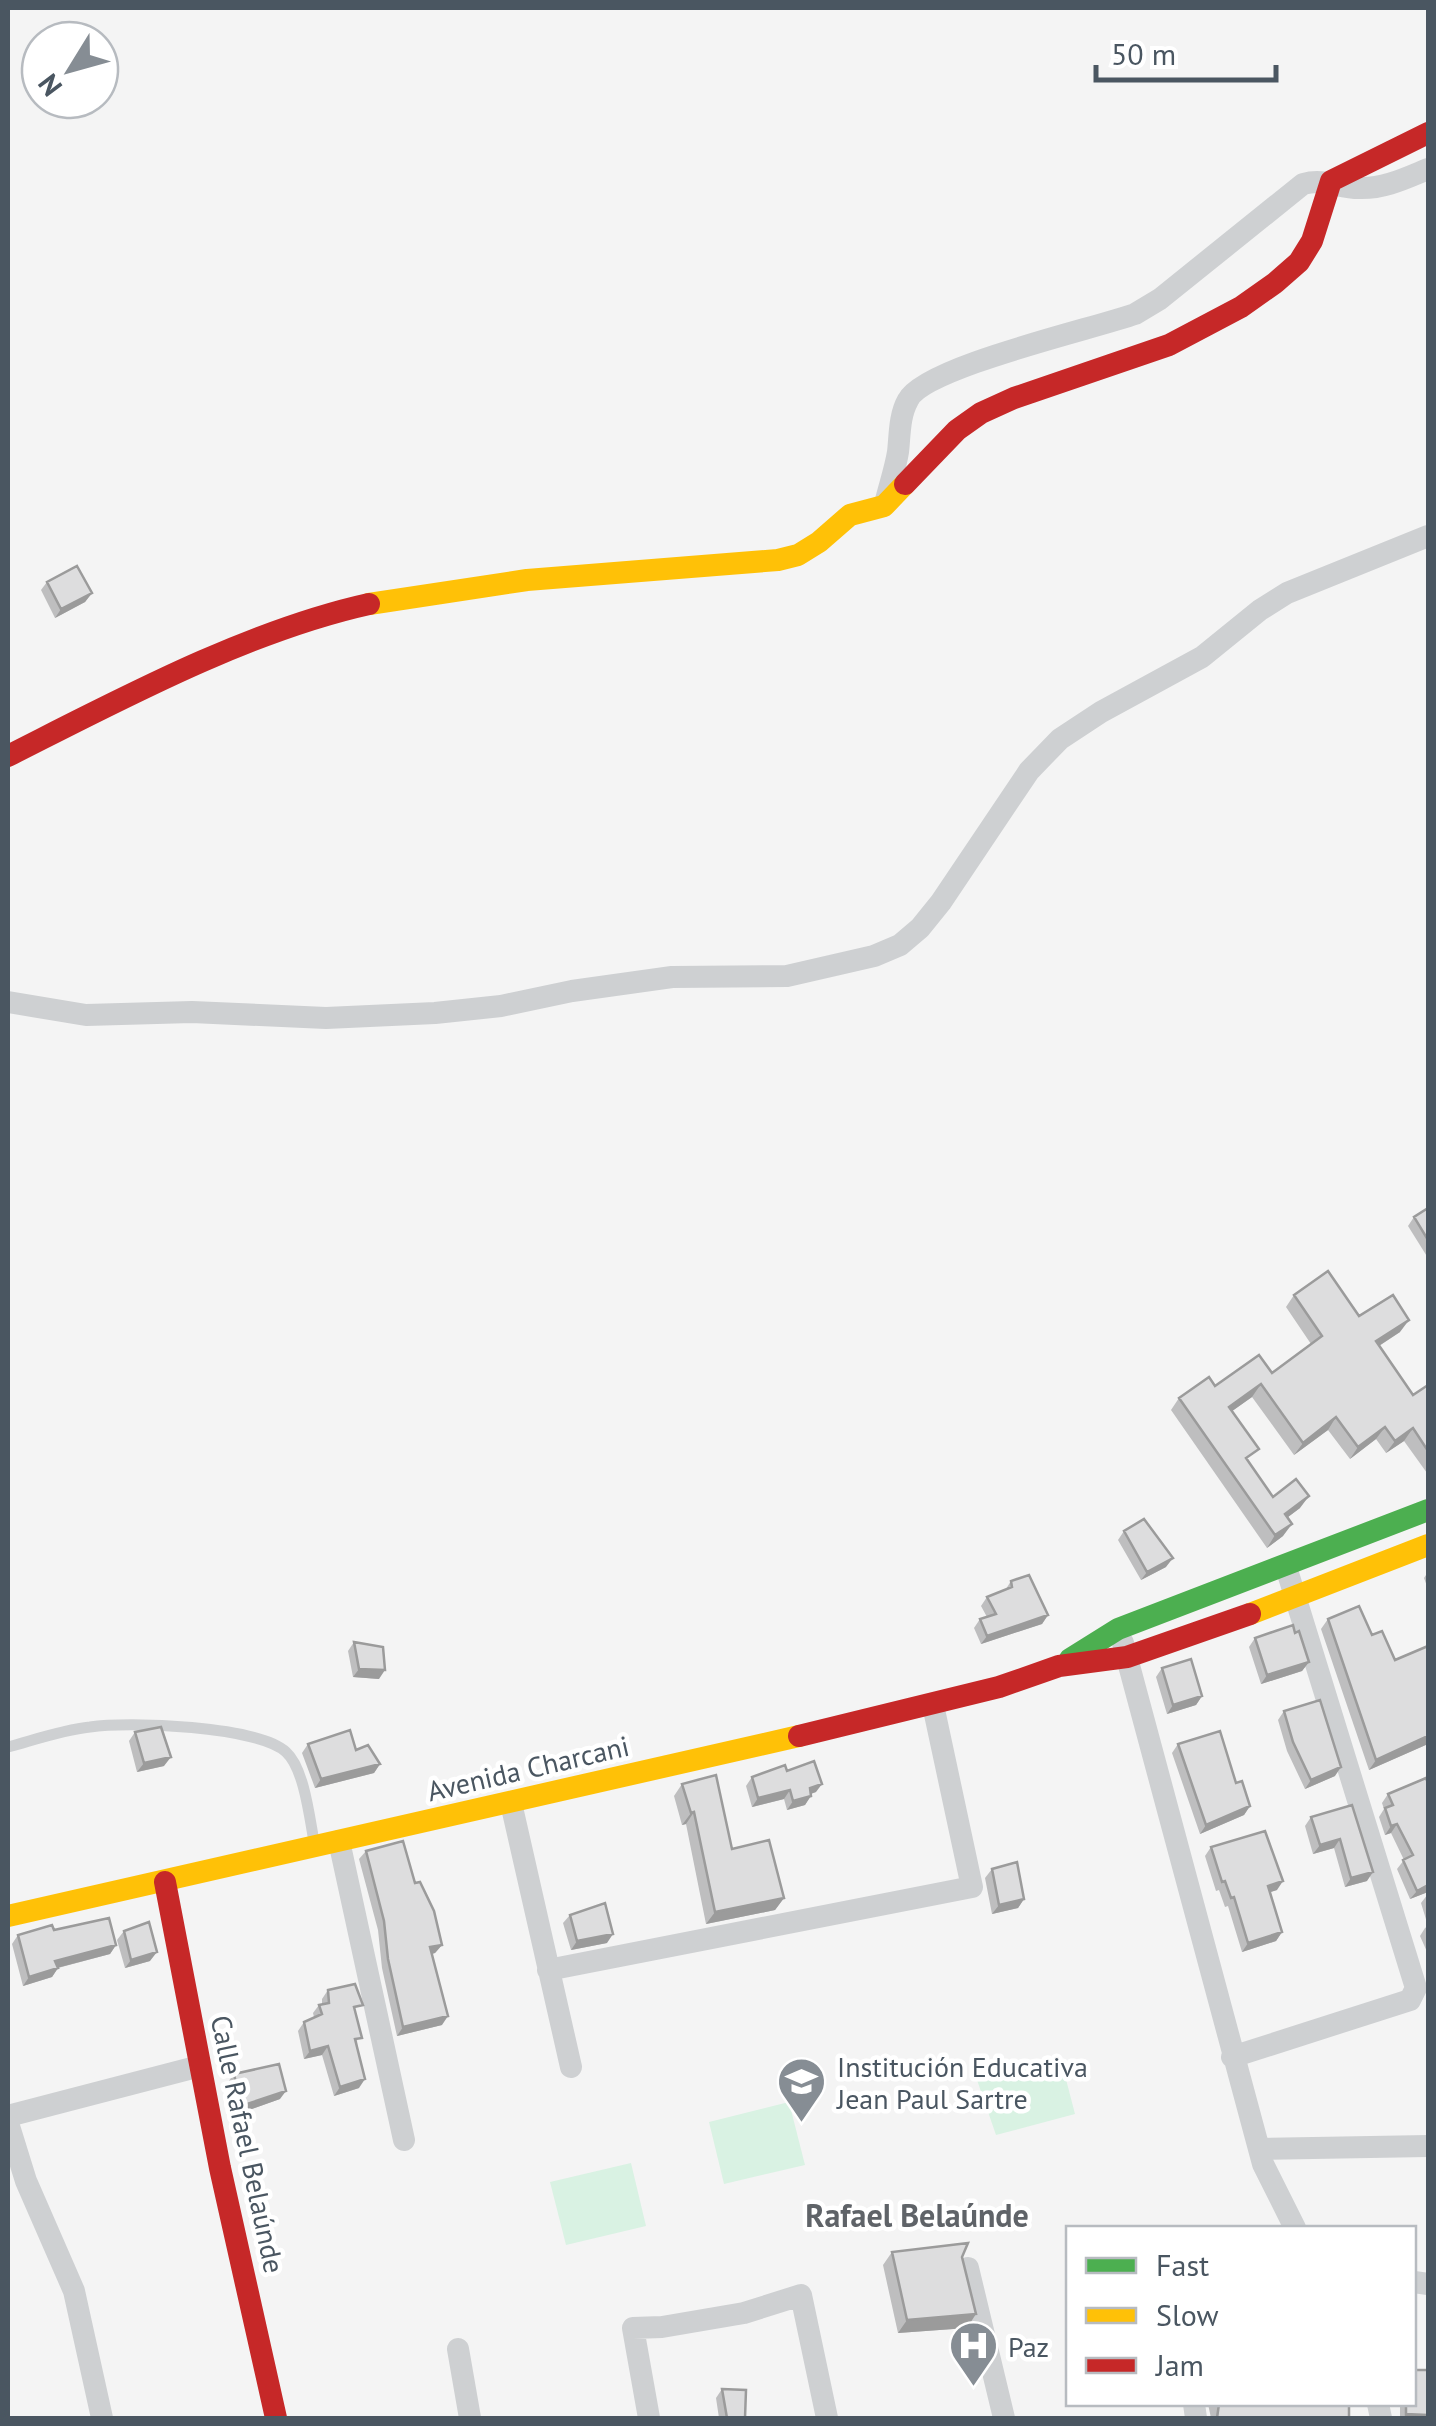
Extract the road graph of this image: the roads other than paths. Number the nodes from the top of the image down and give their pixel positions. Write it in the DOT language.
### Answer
graph roads {
  1 [pos="1428,133"];
  2 [pos="1428,169"];
  3 [pos="1331,181"];
  4 [pos="884,506"];
  5 [pos="1428,536"];
  6 [pos="8,756"];
  7 [pos="8,1002"];
  8 [pos="1428,1510"];
  9 [pos="1428,1545"];
  10 [pos="1286,1567"];
  11 [pos="1297,1598"];
  12 [pos="1118,1629"];
  13 [pos="1127,1657"];
  14 [pos="1059,1666"];
  15 [pos="934,1705"];
  16 [pos="8,1747"];
  17 [pos="511,1803"];
  18 [pos="339,1841"];
  19 [pos="315,1847"];
  20 [pos="165,1882"];
  21 [pos="8,1916"];
  22 [pos="548,1970"];
  23 [pos="1232,2057"];
  24 [pos="200,2066"];
  25 [pos="571,2067"];
  26 [pos="8,2119"];
  27 [pos="404,2140"];
  28 [pos="1428,2146"];
  29 [pos="1259,2150"];
  30 [pos="17,2184"];
  31 [pos="1294,2226"];
  32 [pos="968,2268"];
  33 [pos="458,2348"];
  34 [pos="102,2418"];
  35 [pos="276,2418"];
  36 [pos="470,2418"];
  37 [pos="649,2418"];
  38 [pos="827,2418"];
  39 [pos="1004,2418"];
  1 -- 3 [label="street"];
  2 -- 3 [label="street"];
  3 -- 4 [label="street"];
  3 -- 4 [label="street"];
  4 -- 6 [label="street"];
  5 -- 7 [label="street"];
  8 -- 10 [label="street, Avenida Charcani"];
  9 -- 11 [label="street, Avenida Charcani"];
  10 -- 11 [label="street"];
  10 -- 12 [label="street, Avenida Charcani"];
  11 -- 13 [label="street, Avenida Charcani"];
  11 -- 23 [label="street"];
  12 -- 13 [label="street"];
  12 -- 14 [label="street, Avenida Charcani"];
  13 -- 14 [label="street, Avenida Charcani"];
  13 -- 23 [label="street"];
  14 -- 15 [label="street, Avenida Charcani"];
  15 -- 17 [label="street, Avenida Charcani"];
  15 -- 22 [label="street"];
  16 -- 19 [label="lane"];
  17 -- 18 [label="street, Avenida Charcani"];
  17 -- 22 [label="street"];
  18 -- 19 [label="street, Avenida Charcani"];
  18 -- 27 [label="street"];
  19 -- 20 [label="street, Avenida Charcani"];
  20 -- 21 [label="street, Avenida Charcani"];
  20 -- 24 [label="street, Calle Rafael Belaúnde"];
  22 -- 25 [label="street"];
  23 -- 29 [label="street"];
  24 -- 26 [label="street"];
  24 -- 35 [label="street, Calle Rafael Belaúnde"];
  26 -- 30 [label="street"];
  28 -- 29 [label="street"];
  29 -- 31 [label="street"];
  30 -- 34 [label="street"];
  32 -- 39 [label="street"];
  33 -- 36 [label="street"];
  37 -- 38 [label="street"];
}
